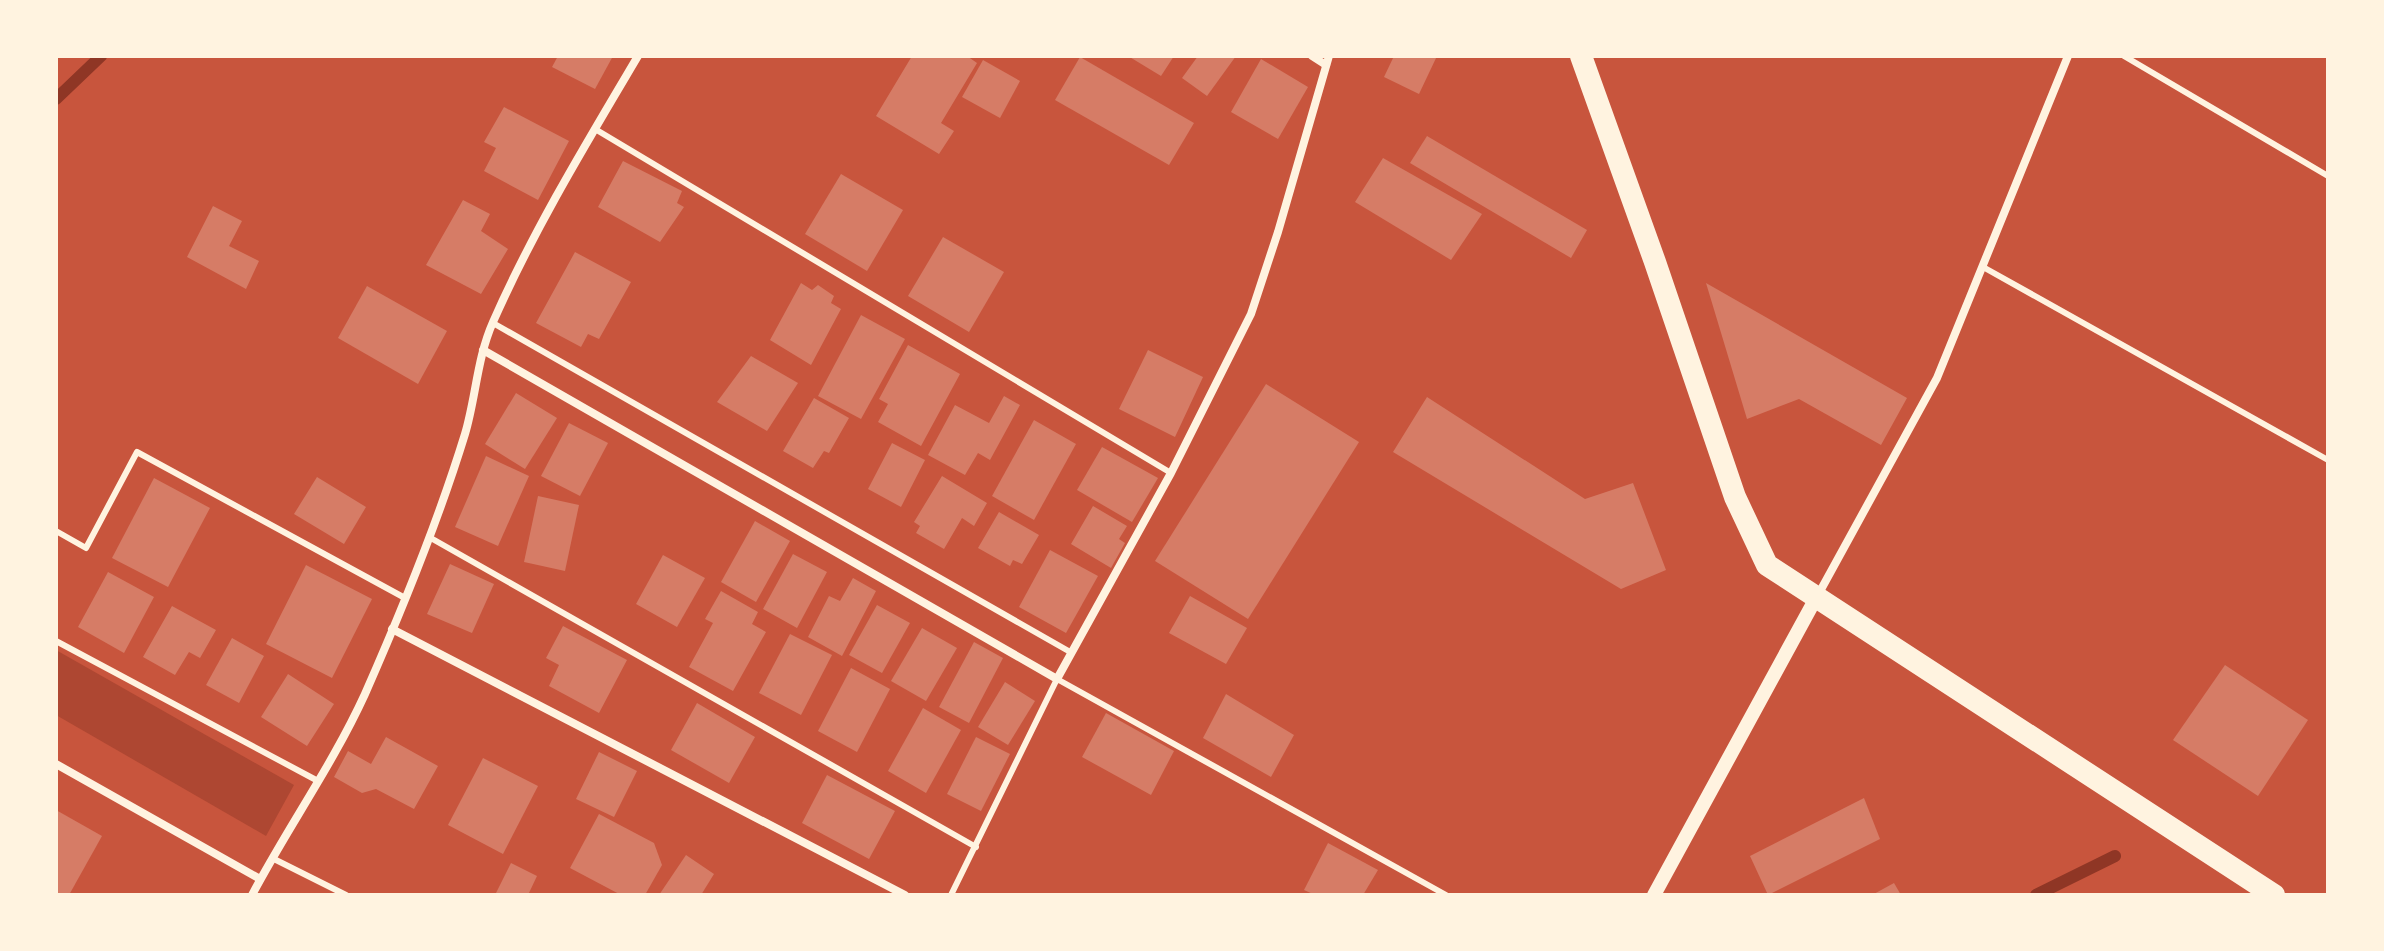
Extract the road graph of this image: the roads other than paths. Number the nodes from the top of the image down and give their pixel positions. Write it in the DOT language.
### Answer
graph roads {
  1 [pos="638,56"];
  2 [pos="1312,56"];
  3 [pos="1581,56"];
  4 [pos="2068,56"];
  5 [pos="2124,56"];
  6 [pos="1328,60"];
  7 [pos="595,129"];
  8 [pos="2328,176"];
  9 [pos="1983,267"];
  10 [pos="493,323"];
  11 [pos="483,350"];
  12 [pos="2328,460"];
  13 [pos="1171,473"];
  14 [pos="56,531"];
  15 [pos="429,537"];
  16 [pos="405,598"];
  17 [pos="1816,598"];
  18 [pos="392,629"];
  19 [pos="56,641"];
  20 [pos="1072,653"];
  21 [pos="1057,679"];
  22 [pos="56,764"];
  23 [pos="318,781"];
  24 [pos="976,847"];
  25 [pos="274,859"];
  26 [pos="260,879"];
  27 [pos="252,895"];
  28 [pos="346,895"];
  29 [pos="905,895"];
  30 [pos="951,895"];
  31 [pos="1446,895"];
  32 [pos="1654,895"];
  33 [pos="2274,895"];
  1 -- 7 [label="street"];
  2 -- 6 [label="street"];
  3 -- 17 [label="highway"];
  4 -- 9 [label="street"];
  5 -- 8 [label="lane"];
  6 -- 13 [label="street"];
  7 -- 10 [label="street"];
  7 -- 13 [label="lane"];
  9 -- 12 [label="lane"];
  9 -- 17 [label="street"];
  10 -- 11 [label="street"];
  10 -- 20 [label="lane"];
  11 -- 15 [label="street"];
  11 -- 21 [label="street"];
  13 -- 20 [label="street"];
  14 -- 16 [label="lane"];
  15 -- 16 [label="street"];
  15 -- 24 [label="lane"];
  16 -- 18 [label="street"];
  17 -- 32 [label="street"];
  17 -- 33 [label="highway"];
  18 -- 23 [label="street"];
  18 -- 29 [label="street"];
  19 -- 23 [label="lane"];
  20 -- 21 [label="street"];
  21 -- 24 [label="lane"];
  21 -- 31 [label="lane"];
  22 -- 26 [label="street"];
  23 -- 25 [label="street"];
  24 -- 30 [label="lane"];
  25 -- 26 [label="street"];
  25 -- 28 [label="lane"];
  26 -- 27 [label="street"];
}
